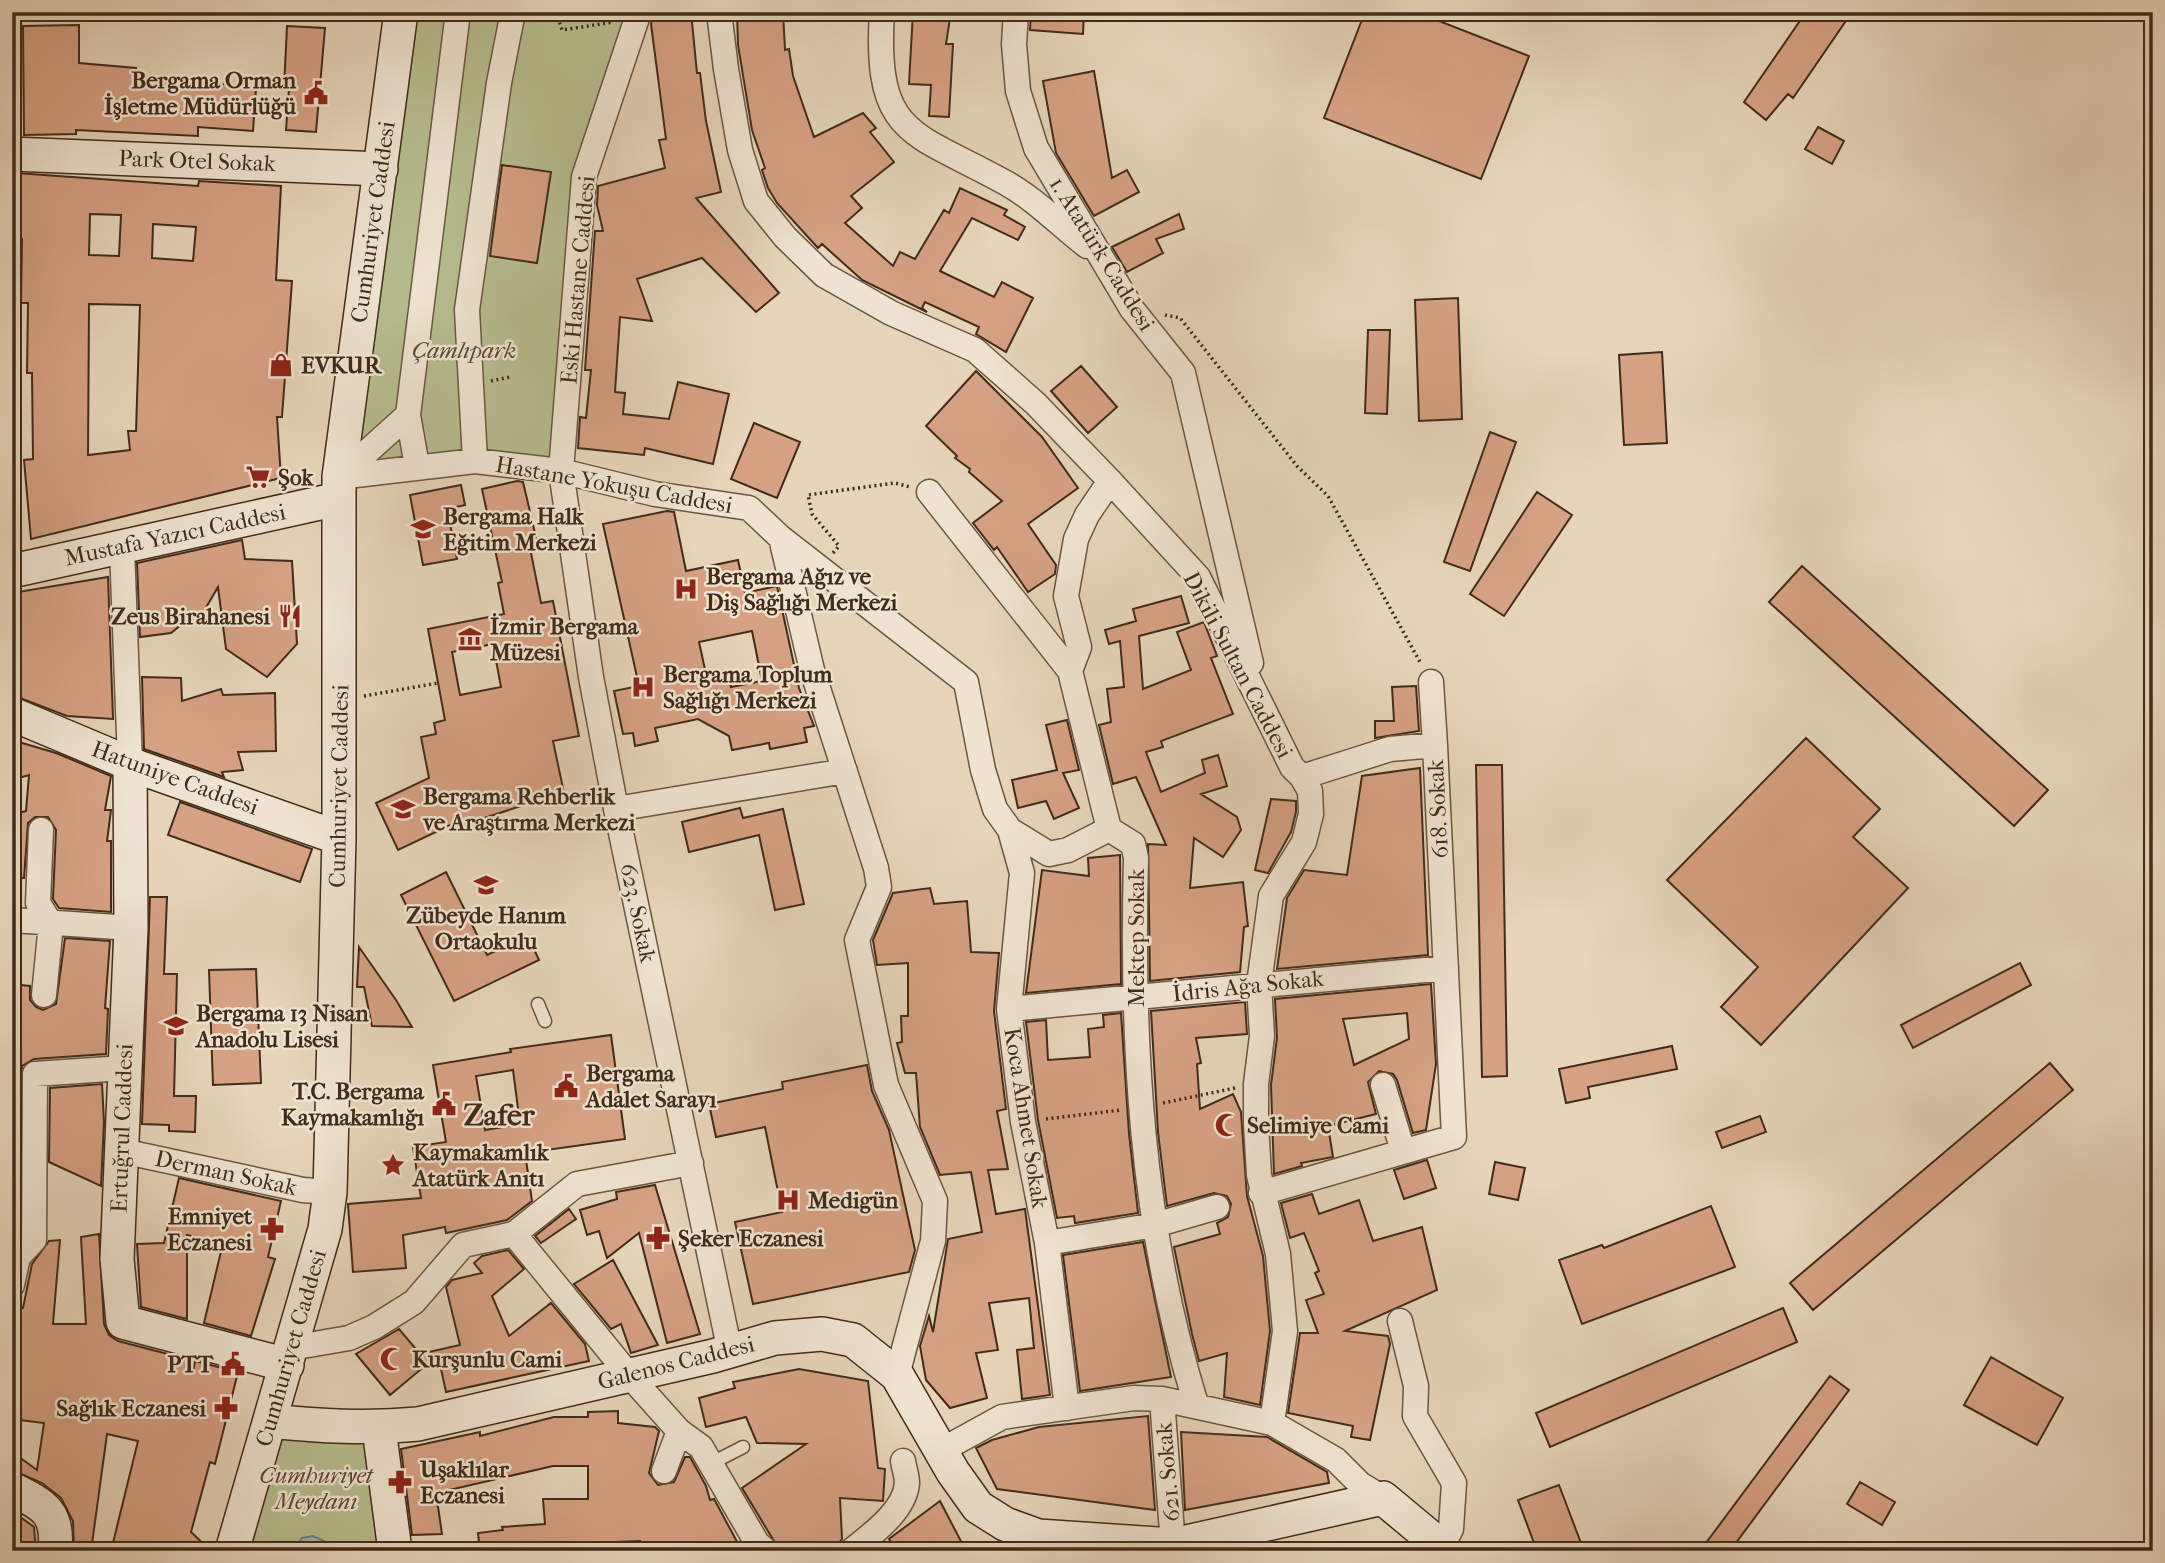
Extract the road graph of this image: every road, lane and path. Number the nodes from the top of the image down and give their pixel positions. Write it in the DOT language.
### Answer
graph roads {
  1 [pos="401,12"];
  2 [pos="458,12"];
  3 [pos="513,12"];
  4 [pos="556,12"];
  5 [pos="719,12"];
  6 [pos="882,12"];
  7 [pos="1016,12"];
  8 [pos="632,16"];
  9 [pos="12,154"];
  10 [pos="381,169"];
  11 [pos="1100,257"];
  12 [pos="1132,309"];
  13 [pos="467,310"];
  14 [pos="510,377"];
  15 [pos="482,382"];
  16 [pos="408,415"];
  17 [pos="475,461"];
  18 [pos="417,466"];
  19 [pos="561,471"];
  20 [pos="1110,481"];
  21 [pos="339,488"];
  22 [pos="929,492"];
  23 [pos="781,538"];
  24 [pos="122,548"];
  25 [pos="820,568"];
  26 [pos="12,570"];
  27 [pos="1070,671"];
  28 [pos="1431,682"];
  29 [pos="438,683"];
  30 [pos="1258,694"];
  31 [pos="353,697"];
  32 [pos="12,714"];
  33 [pos="1435,745"];
  34 [pos="130,764"];
  35 [pos="845,771"];
  36 [pos="1302,777"];
  37 [pos="617,809"];
  38 [pos="1110,829"];
  39 [pos="1010,830"];
  40 [pos="41,831"];
  41 [pos="339,838"];
  42 [pos="12,920"];
  43 [pos="51,924"];
  44 [pos="131,928"];
  45 [pos="1446,968"];
  46 [pos="1259,984"];
  47 [pos="44,996"];
  48 [pos="1135,997"];
  49 [pos="538,1004"];
  50 [pos="1009,1009"];
  51 [pos="545,1021"];
  52 [pos="123,1069"];
  53 [pos="1383,1085"];
  54 [pos="122,1152"];
  55 [pos="1403,1152"];
  56 [pos="691,1163"];
  57 [pos="330,1192"];
  58 [pos="1261,1193"];
  59 [pos="1217,1207"];
  60 [pos="1156,1225"];
  61 [pos="514,1234"];
  62 [pos="1046,1243"];
  63 [pos="12,1285"];
  64 [pos="1400,1321"];
  65 [pos="730,1352"];
  66 [pos="897,1374"];
  67 [pos="629,1375"];
  68 [pos="281,1382"];
  69 [pos="1161,1399"];
  70 [pos="1196,1404"];
  71 [pos="1067,1408"];
  72 [pos="1272,1423"];
  73 [pos="383,1427"];
  74 [pos="679,1431"];
  75 [pos="937,1440"];
  76 [pos="743,1447"];
  77 [pos="903,1461"];
  78 [pos="710,1464"];
  79 [pos="664,1471"];
  80 [pos="12,1489"];
  81 [pos="1384,1498"];
  82 [pos="1173,1545"];
  83 [pos="55,1551"];
  84 [pos="232,1551"];
  85 [pos="395,1551"];
  86 [pos="766,1551"];
  87 [pos="851,1551"];
  88 [pos="1435,1551"];
  89 [pos="1440,1551"];
  1 -- 10 [label="main road, Cumhuriyet Caddesi"];
  2 -- 16 [label="street"];
  3 -- 13 [label="street"];
  4 -- 8 [label="path"];
  5 -- 20 [label="street, Dikili Sultan Caddesi"];
  6 -- 11 [label="street"];
  7 -- 11 [label="street, 1. Atatürk Caddesi"];
  8 -- 19 [label="street, Eski Hastane Caddesi"];
  9 -- 10 [label="main road, Park Otel Sokak"];
  10 -- 21 [label="main road, Cumhuriyet Caddesi"];
  11 -- 12 [label="street, 1. Atatürk Caddesi"];
  12 -- 28 [label="path"];
  12 -- 30 [label="street, 1. Atatürk Caddesi"];
  13 -- 15 [label="street"];
  13 -- 17 [label="street"];
  14 -- 15 [label="path"];
  16 -- 18 [label="street"];
  16 -- 21 [label="street"];
  17 -- 18 [label="street, Hastane Yokuşu Caddesi"];
  17 -- 19 [label="street, Hastane Yokuşu Caddesi"];
  18 -- 21 [label="street, Hastane Yokuşu Caddesi"];
  19 -- 23 [label="street, Hastane Yokuşu Caddesi"];
  19 -- 37 [label="street, 623. Sokak"];
  20 -- 27 [label="street"];
  20 -- 30 [label="street, Dikili Sultan Caddesi"];
  21 -- 24 [label="main road, Mustafa Yazıcı Caddesi"];
  21 -- 41 [label="main road, Cumhuriyet Caddesi"];
  22 -- 25 [label="path"];
  22 -- 27 [label="street"];
  23 -- 25 [label="street, Hastane Yokuşu Caddesi"];
  23 -- 35 [label="street"];
  24 -- 26 [label="main road, Mustafa Yazıcı Caddesi"];
  24 -- 34 [label="street"];
  25 -- 39 [label="street, Hastane Yokuşu Caddesi"];
  27 -- 38 [label="street"];
  28 -- 33 [label="street"];
  29 -- 31 [label="path"];
  30 -- 36 [label="street, Dikili Sultan Caddesi"];
  32 -- 34 [label="main road, Hatuniye Caddesi"];
  33 -- 36 [label="street, 618. Sokak"];
  33 -- 45 [label="street, 618. Sokak"];
  34 -- 41 [label="main road, Hatuniye Caddesi"];
  34 -- 44 [label="main road, Ertuğrul Caddesi"];
  35 -- 37 [label="street"];
  35 -- 66 [label="street"];
  36 -- 46 [label="street, Dikili Sultan Caddesi"];
  37 -- 56 [label="street, 623. Sokak"];
  38 -- 39 [label="street"];
  38 -- 48 [label="street, Mektep Sokak"];
  39 -- 50 [label="street, Koca Ahmet Sokak"];
  40 -- 43 [label="street"];
  41 -- 57 [label="main road, Cumhuriyet Caddesi"];
  42 -- 43 [label="street"];
  43 -- 44 [label="street"];
  43 -- 47 [label="street"];
  44 -- 52 [label="main road, Ertuğrul Caddesi"];
  45 -- 46 [label="street, İdris Ağa Sokak"];
  45 -- 55 [label="street, 618. Sokak"];
  46 -- 48 [label="street, İdris Ağa Sokak"];
  46 -- 58 [label="street, Dikili Sultan Caddesi"];
  48 -- 50 [label="street, İdris Ağa Sokak"];
  48 -- 60 [label="street, Mektep Sokak"];
  49 -- 51 [label="lane"];
  50 -- 62 [label="street, Koca Ahmet Sokak"];
  52 -- 54 [label="main road, Ertuğrul Caddesi"];
  52 -- 63 [label="street"];
  53 -- 55 [label="street"];
  54 -- 57 [label="street, Derman Sokak"];
  54 -- 68 [label="main road, Ertuğrul Caddesi"];
  55 -- 58 [label="street"];
  56 -- 61 [label="street"];
  56 -- 65 [label="street, 623. Sokak"];
  57 -- 68 [label="main road, Cumhuriyet Caddesi"];
  58 -- 72 [label="street, Dikili Sultan Caddesi"];
  59 -- 60 [label="street"];
  60 -- 62 [label="street"];
  60 -- 70 [label="street, Mektep Sokak"];
  61 -- 67 [label="street"];
  61 -- 68 [label="street"];
  62 -- 71 [label="street, Koca Ahmet Sokak"];
  64 -- 89 [label="street"];
  65 -- 66 [label="main road, Galenos Caddesi"];
  65 -- 67 [label="main road, Galenos Caddesi"];
  66 -- 75 [label="main road, Galenos Caddesi"];
  67 -- 73 [label="main road, Galenos Caddesi"];
  67 -- 74 [label="street"];
  68 -- 73 [label="main road, Galenos Caddesi"];
  68 -- 84 [label="main road, Cumhuriyet Caddesi"];
  69 -- 70 [label="street"];
  69 -- 71 [label="street"];
  69 -- 82 [label="street, 621. Sokak"];
  70 -- 72 [label="street"];
  71 -- 75 [label="street"];
  72 -- 81 [label="street"];
  73 -- 85 [label="main road"];
  74 -- 78 [label="street"];
  74 -- 79 [label="street"];
  75 -- 82 [label="main road, Galenos Caddesi"];
  76 -- 78 [label="lane"];
  77 -- 87 [label="street"];
  78 -- 86 [label="street"];
  80 -- 83 [label="main road"];
  81 -- 82 [label="main road, Galenos Caddesi"];
  81 -- 88 [label="main road"];
}
